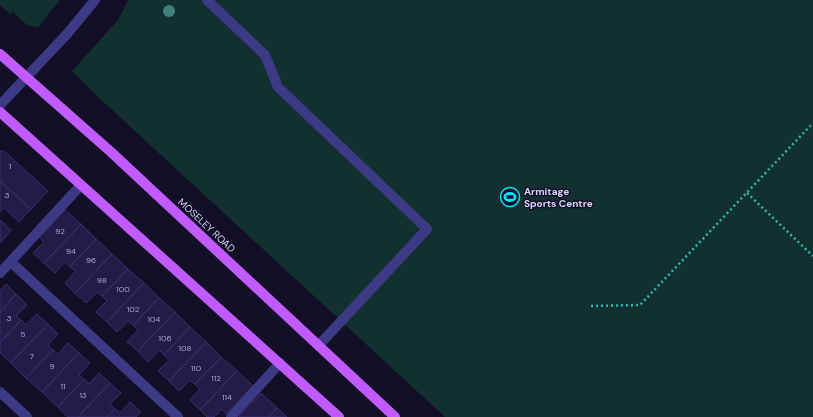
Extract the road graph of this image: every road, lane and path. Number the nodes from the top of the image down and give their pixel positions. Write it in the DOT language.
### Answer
graph roads {
  1 [pos="95,0"];
  2 [pos="207,0"];
  3 [pos="0,54"];
  4 [pos="26,78"];
  5 [pos="0,105"];
  6 [pos="0,112"];
  7 [pos="813,123"];
  8 [pos="81,185"];
  9 [pos="746,193"];
  10 [pos="813,256"];
  11 [pos="11,262"];
  12 [pos="0,273"];
  13 [pos="591,306"];
  14 [pos="318,346"];
  15 [pos="280,363"];
  16 [pos="0,392"];
  17 [pos="27,417"];
  18 [pos="178,417"];
  19 [pos="231,417"];
  20 [pos="339,417"];
  21 [pos="395,417"];
  1 -- 4 [label="street"];
  2 -- 14 [label="street"];
  3 -- 4 [label="main road, MOSELEY ROAD"];
  4 -- 5 [label="street"];
  4 -- 14 [label="main road, MOSELEY ROAD"];
  6 -- 8 [label="main road"];
  7 -- 9 [label="path"];
  8 -- 11 [label="street"];
  8 -- 15 [label="main road"];
  9 -- 10 [label="path"];
  9 -- 13 [label="path"];
  11 -- 12 [label="street"];
  11 -- 18 [label="street"];
  14 -- 21 [label="main road, MOSELEY ROAD"];
  15 -- 19 [label="street"];
  15 -- 20 [label="main road"];
  16 -- 17 [label="street"];
}
